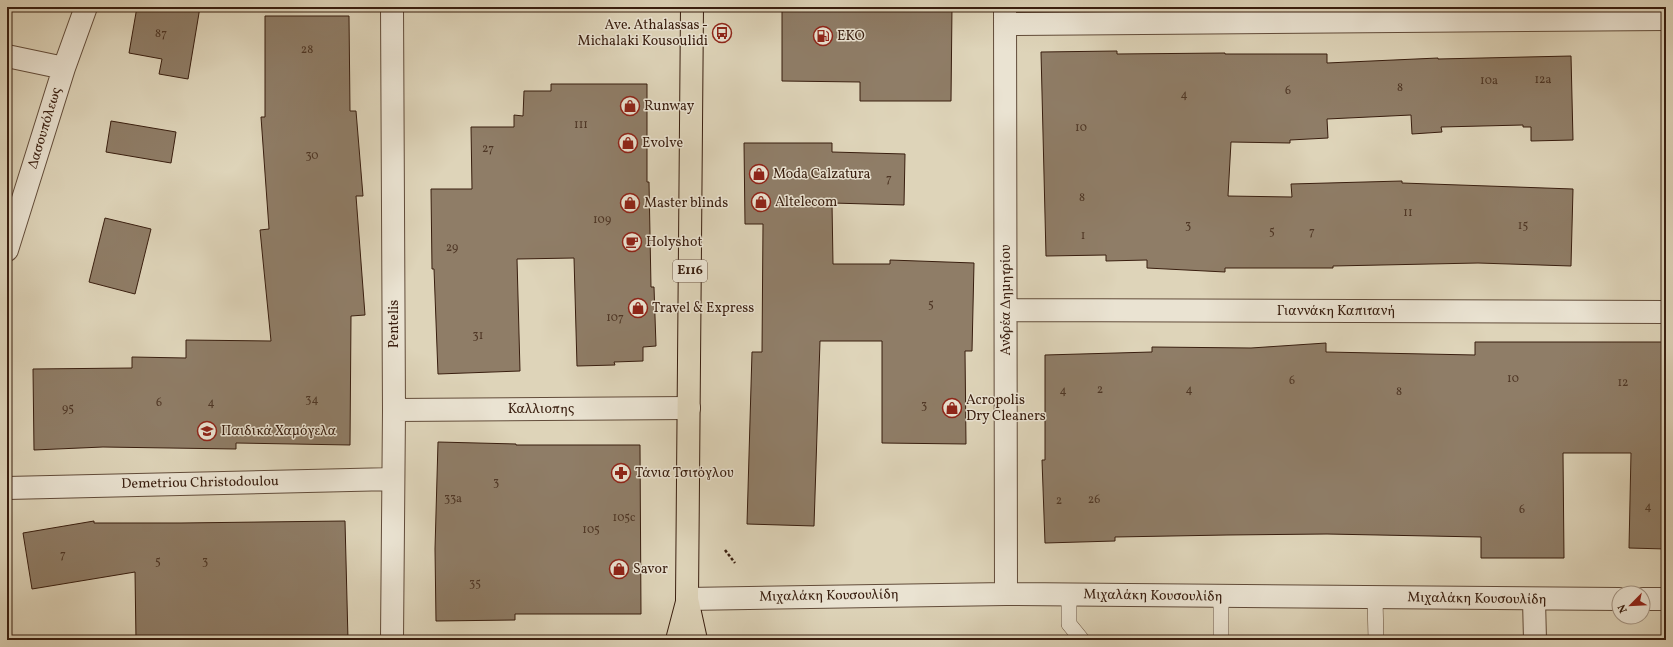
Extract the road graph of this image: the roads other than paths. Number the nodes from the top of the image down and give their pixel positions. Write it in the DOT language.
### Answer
graph roads {
  1 [pos="86,7"];
  2 [pos="392,7"];
  3 [pos="692,7"];
  4 [pos="1005,16"];
  5 [pos="1666,19"];
  6 [pos="7,56"];
  7 [pos="64,68"];
  8 [pos="7,250"];
  9 [pos="1006,310"];
  10 [pos="1666,312"];
  11 [pos="688,408"];
  12 [pos="394,410"];
  13 [pos="393,479"];
  14 [pos="7,488"];
  15 [pos="1006,594"];
  16 [pos="1069,594"];
  17 [pos="1221,596"];
  18 [pos="1375,598"];
  19 [pos="687,599"];
  20 [pos="1611,599"];
  21 [pos="1651,599"];
  22 [pos="1666,599"];
  23 [pos="1534,600"];
  24 [pos="392,640"];
  25 [pos="677,640"];
  26 [pos="696,640"];
  27 [pos="1082,640"];
  28 [pos="1221,640"];
  29 [pos="1376,640"];
  30 [pos="1535,640"];
  1 -- 7 [label="street, Δασουπόλεως"];
  2 -- 12 [label="street, Pentelis"];
  3 -- 11 [label="main road, E116"];
  4 -- 5 [label="street"];
  4 -- 9 [label="street, Ανδρέα Δημητρίου"];
  6 -- 7 [label="street"];
  7 -- 8 [label="street, Δασουπόλεως"];
  9 -- 10 [label="street, Γιαννάκη Καπιτανή"];
  9 -- 15 [label="street, Ανδρέα Δημητρίου"];
  11 -- 12 [label="street, Καλλιοπης"];
  11 -- 19 [label="main road, E116"];
  12 -- 13 [label="street, Pentelis"];
  13 -- 14 [label="street, Demetriou Christodoulou"];
  13 -- 24 [label="street, Pentelis"];
  15 -- 16 [label="street, Μιχαλάκη Κουσουλίδη"];
  15 -- 19 [label="street, Μιχαλάκη Κουσουλίδη"];
  16 -- 17 [label="street, Μιχαλάκη Κουσουλίδη"];
  16 -- 27 [label="lane"];
  17 -- 18 [label="street, Μιχαλάκη Κουσουλίδη"];
  17 -- 28 [label="lane"];
  18 -- 23 [label="street, Μιχαλάκη Κουσουλίδη"];
  18 -- 29 [label="lane"];
  19 -- 25 [label="main road, E116"];
  19 -- 26 [label="main road, E116"];
  20 -- 23 [label="street, Μιχαλάκη Κουσουλίδη"];
  21 -- 22 [label="street"];
  23 -- 30 [label="street"];
}
